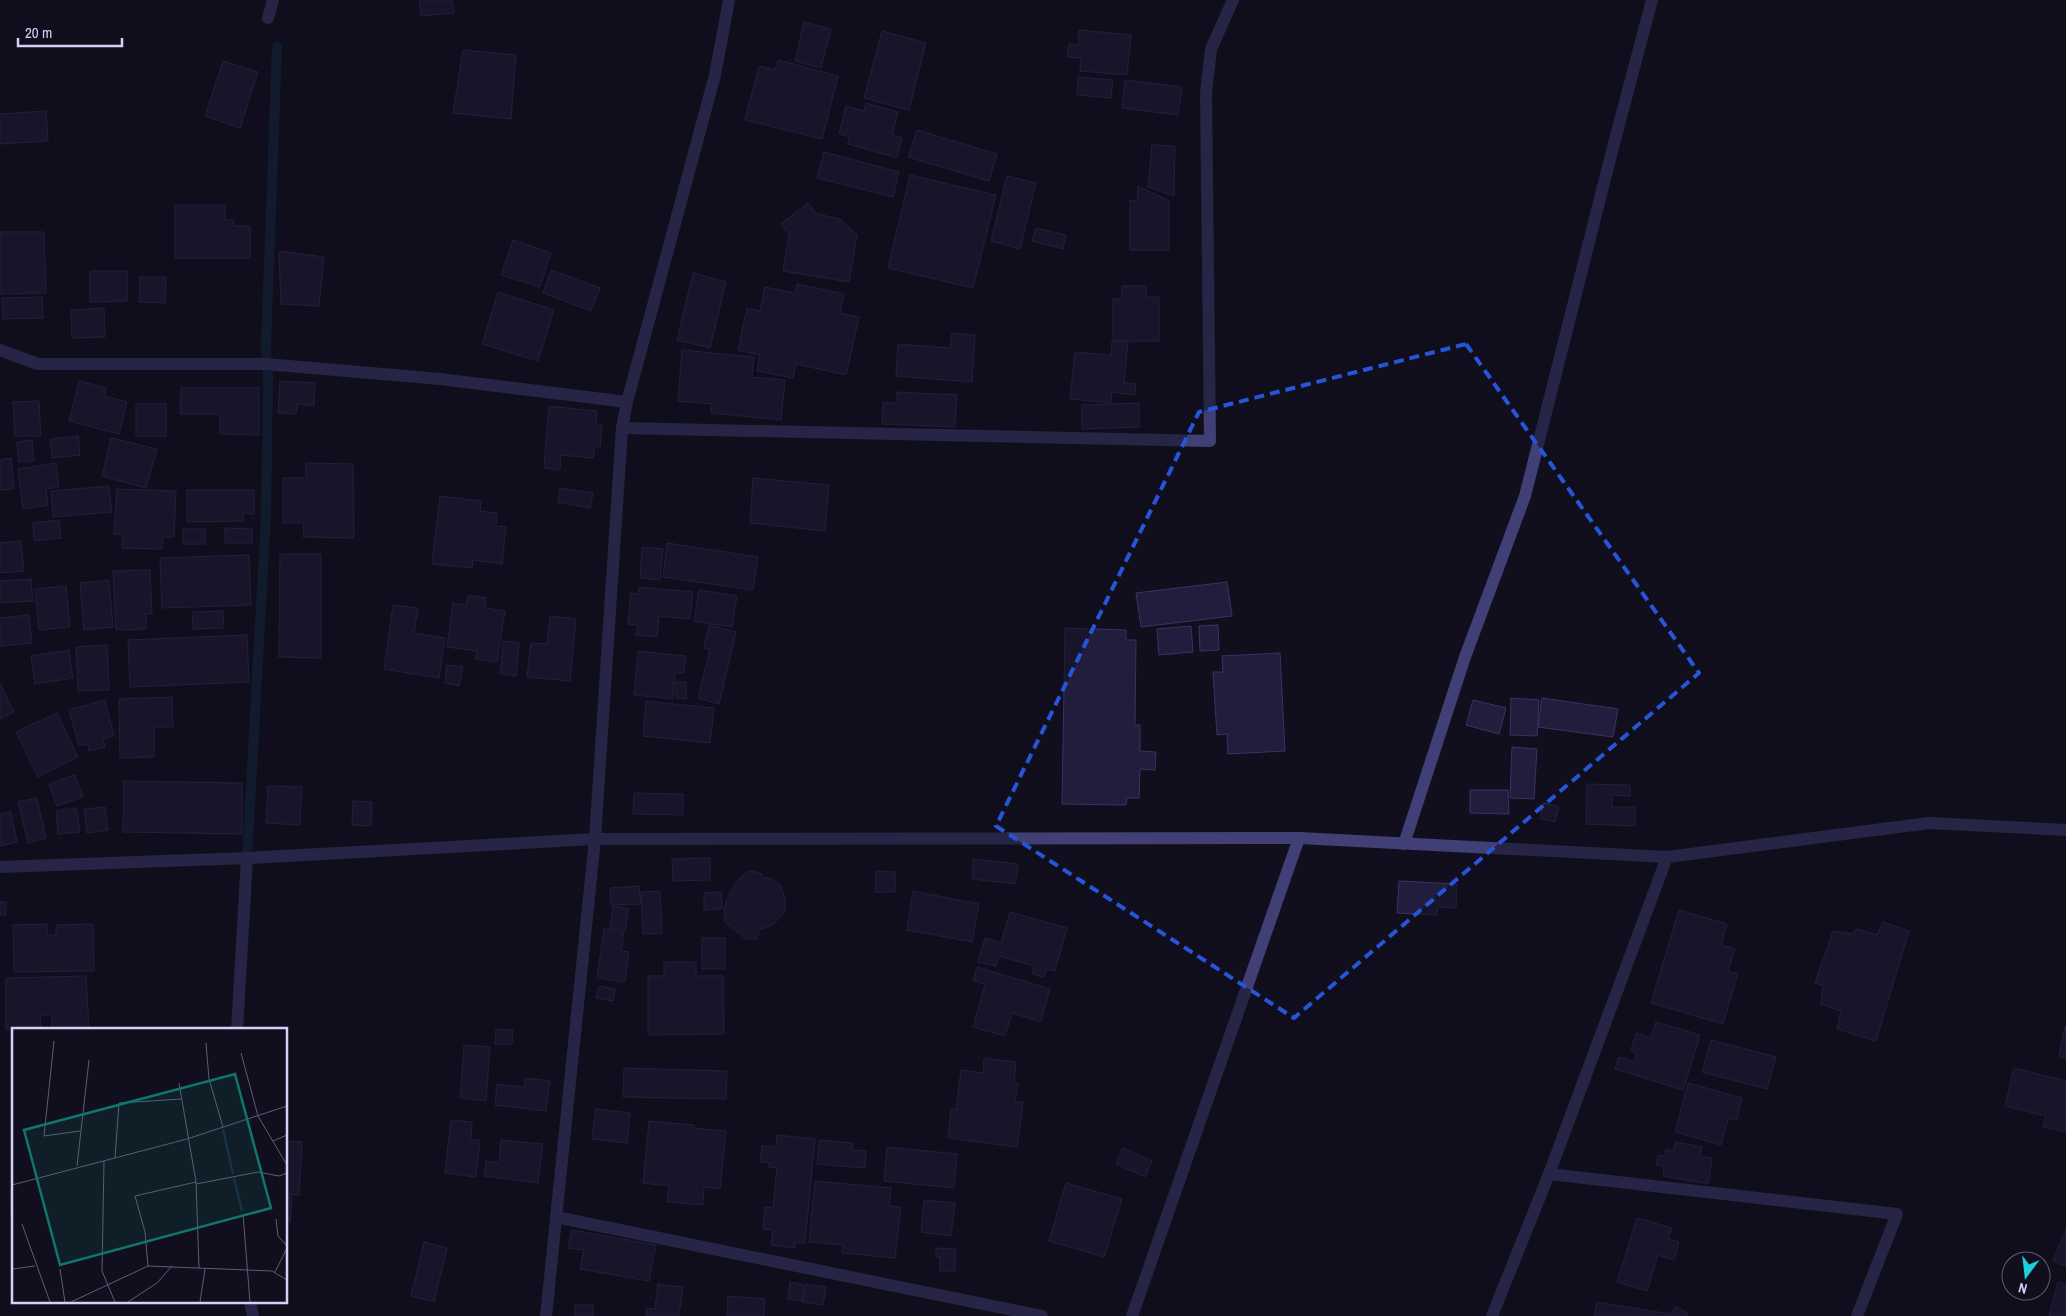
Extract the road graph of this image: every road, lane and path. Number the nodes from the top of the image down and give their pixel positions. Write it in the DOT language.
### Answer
graph roads {
  1 [pos="273,0"];
  2 [pos="729,0"];
  3 [pos="1233,0"];
  4 [pos="1652,0"];
  5 [pos="268,18"];
  6 [pos="0,350"];
  7 [pos="627,402"];
  8 [pos="622,428"];
  9 [pos="2066,830"];
  10 [pos="1299,838"];
  11 [pos="595,839"];
  12 [pos="1404,844"];
  13 [pos="1667,856"];
  14 [pos="247,858"];
  15 [pos="0,867"];
  16 [pos="237,1028"];
  17 [pos="1549,1174"];
  18 [pos="556,1217"];
  19 [pos="546,1316"];
  20 [pos="1042,1316"];
  21 [pos="1132,1316"];
  22 [pos="1492,1316"];
  23 [pos="1857,1316"];
  1 -- 5 [label="street"];
  2 -- 7 [label="street"];
  3 -- 8 [label="street"];
  4 -- 12 [label="street"];
  6 -- 7 [label="street"];
  7 -- 8 [label="street"];
  8 -- 11 [label="street"];
  9 -- 13 [label="street"];
  10 -- 11 [label="street"];
  10 -- 12 [label="street"];
  10 -- 21 [label="street"];
  11 -- 14 [label="street"];
  11 -- 18 [label="street"];
  12 -- 13 [label="street"];
  13 -- 17 [label="street"];
  14 -- 15 [label="street"];
  14 -- 16 [label="street"];
  17 -- 22 [label="street"];
  17 -- 23 [label="street"];
  18 -- 19 [label="street"];
  18 -- 20 [label="street"];
}
